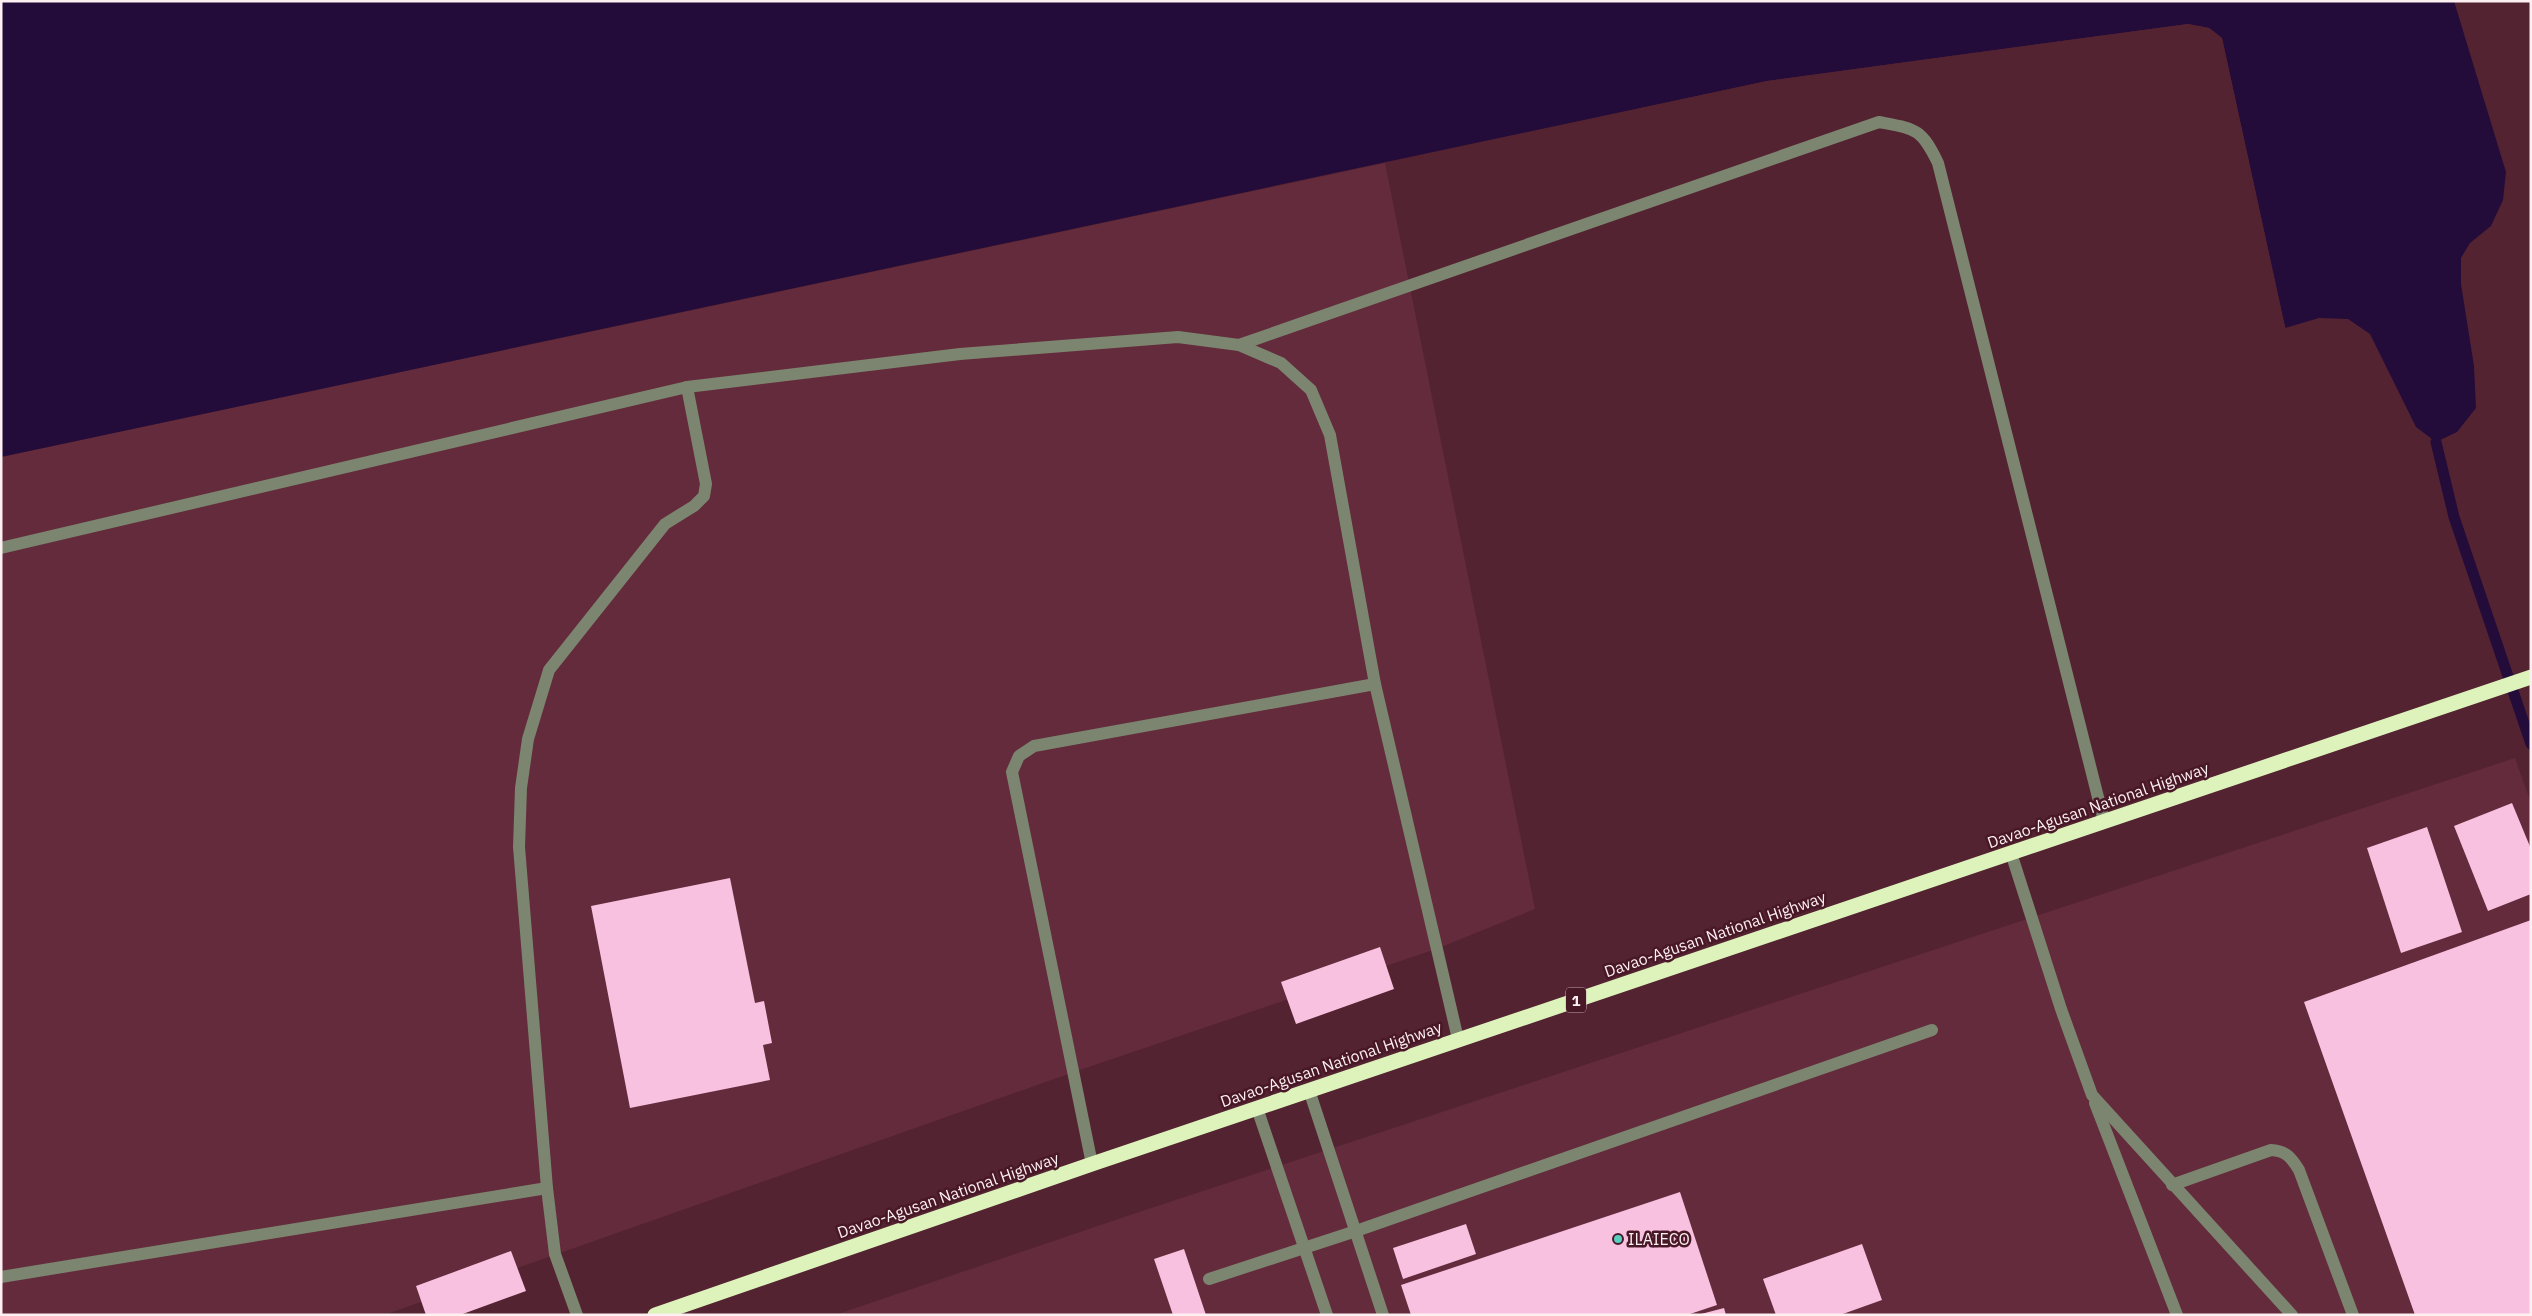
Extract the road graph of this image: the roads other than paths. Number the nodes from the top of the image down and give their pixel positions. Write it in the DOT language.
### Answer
graph roads {
  1 [pos="1239,345"];
  2 [pos="688,387"];
  3 [pos="1,548"];
  4 [pos="2527,678"];
  5 [pos="1375,684"];
  6 [pos="2104,821"];
  7 [pos="2011,853"];
  8 [pos="1932,1030"];
  9 [pos="1458,1039"];
  10 [pos="1309,1090"];
  11 [pos="2092,1095"];
  12 [pos="1256,1108"];
  13 [pos="1092,1164"];
  14 [pos="2172,1185"];
  15 [pos="547,1188"];
  16 [pos="1356,1231"];
  17 [pos="1304,1247"];
  18 [pos="1,1276"];
  19 [pos="1209,1279"];
  20 [pos="577,1315"];
  21 [pos="656,1315"];
  22 [pos="1327,1315"];
  23 [pos="1383,1315"];
  24 [pos="2177,1315"];
  25 [pos="2292,1315"];
  26 [pos="2353,1315"];
  1 -- 2 [label="lane"];
  1 -- 5 [label="lane"];
  1 -- 6 [label="lane"];
  2 -- 3 [label="lane"];
  2 -- 15 [label="lane"];
  4 -- 6 [label="highway, Davao-Agusan National Highway / 1"];
  5 -- 9 [label="lane"];
  5 -- 13 [label="lane"];
  6 -- 7 [label="highway, Davao-Agusan National Highway / 1"];
  7 -- 9 [label="highway, Davao-Agusan National Highway / 1"];
  7 -- 11 [label="lane"];
  8 -- 16 [label="lane"];
  9 -- 10 [label="highway, Davao-Agusan National Highway / 1"];
  10 -- 12 [label="highway, Davao-Agusan National Highway / 1"];
  10 -- 16 [label="lane"];
  11 -- 14 [label="lane"];
  11 -- 24 [label="lane"];
  12 -- 13 [label="highway, Davao-Agusan National Highway / 1"];
  12 -- 17 [label="lane"];
  13 -- 21 [label="highway, Davao-Agusan National Highway / 1"];
  14 -- 25 [label="lane"];
  14 -- 26 [label="lane"];
  15 -- 18 [label="lane"];
  15 -- 20 [label="lane"];
  16 -- 17 [label="lane"];
  16 -- 23 [label="lane"];
  17 -- 19 [label="lane"];
  17 -- 22 [label="lane"];
}
